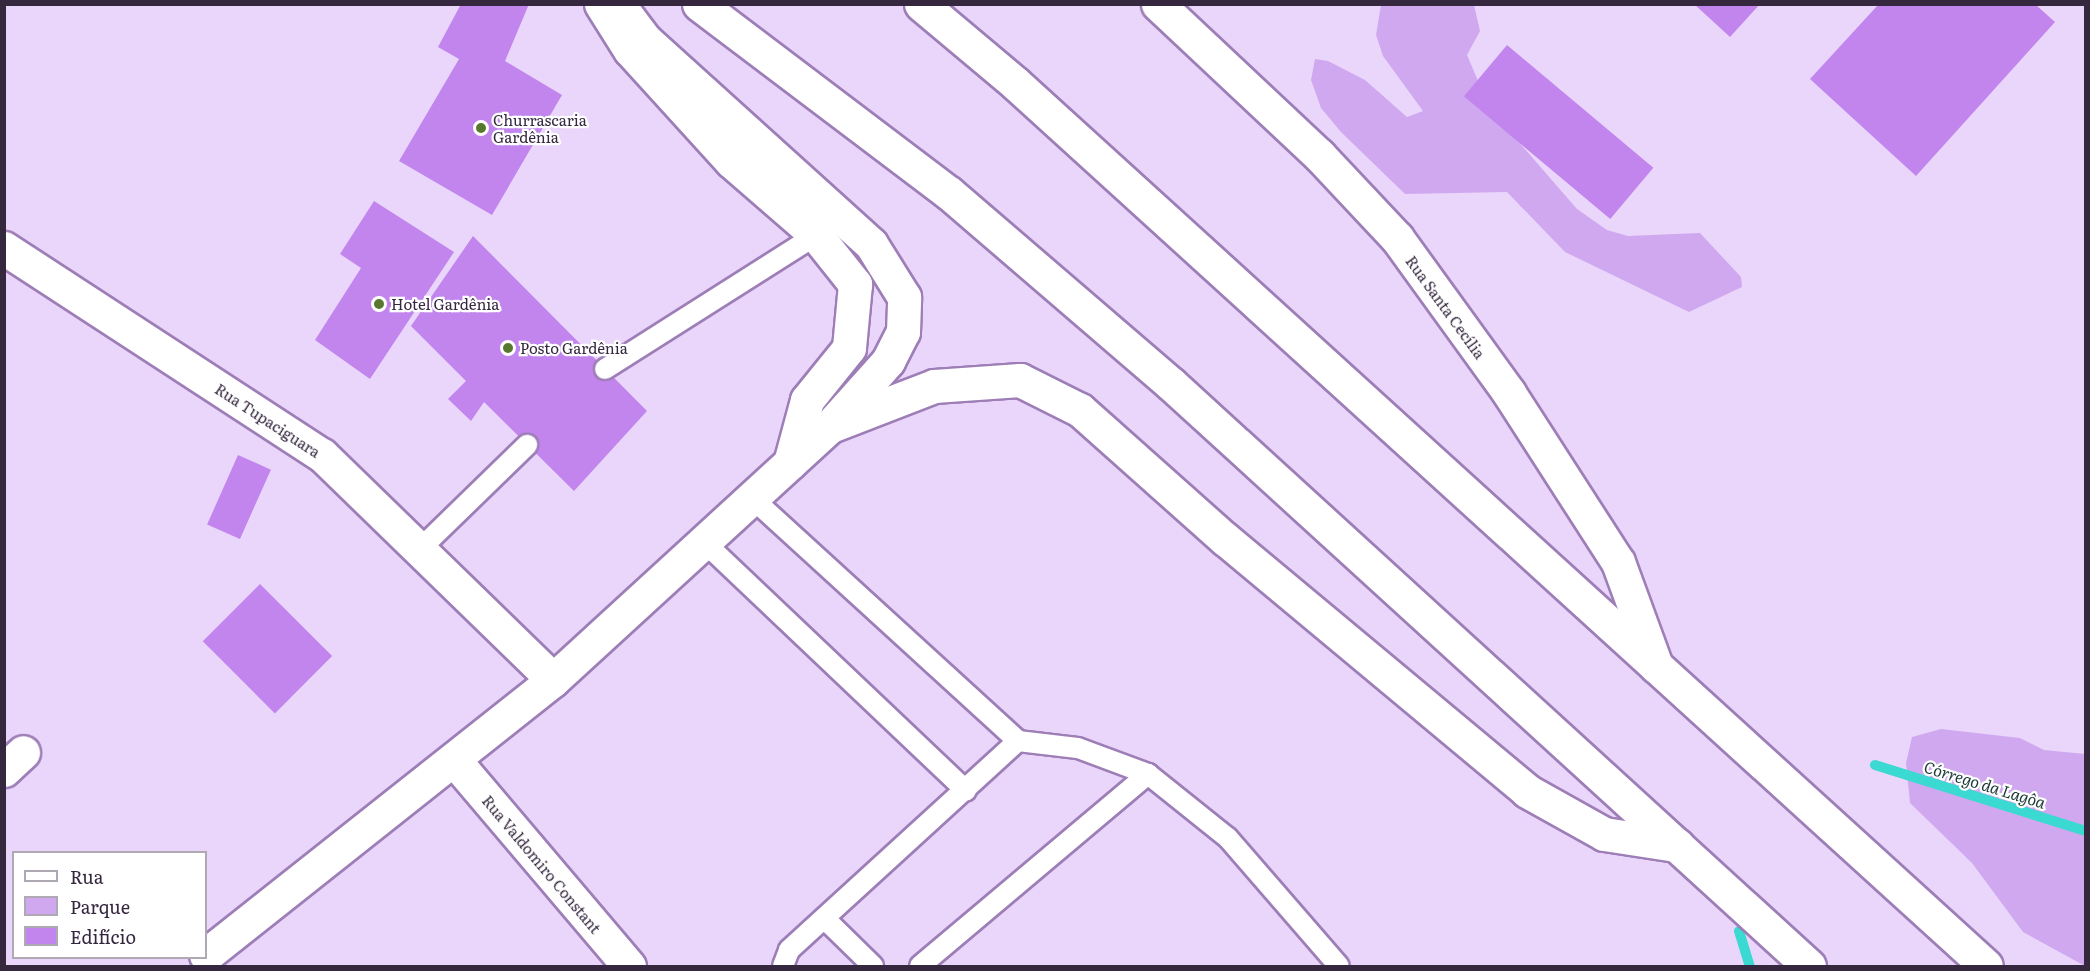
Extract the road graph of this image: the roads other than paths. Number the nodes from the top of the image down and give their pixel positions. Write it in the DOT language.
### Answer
graph roads {
  1 [pos="601,4"];
  2 [pos="618,4"];
  3 [pos="699,4"];
  4 [pos="921,4"];
  5 [pos="1158,4"];
  6 [pos="816,235"];
  7 [pos="4,248"];
  8 [pos="606,369"];
  9 [pos="829,427"];
  10 [pos="527,445"];
  11 [pos="790,463"];
  12 [pos="752,498"];
  13 [pos="704,542"];
  14 [pos="419,550"];
  15 [pos="1656,666"];
  16 [pos="553,680"];
  17 [pos="1018,741"];
  18 [pos="455,761"];
  19 [pos="1148,774"];
  20 [pos="966,791"];
  21 [pos="1677,845"];
  22 [pos="826,920"];
  23 [pos="207,954"];
  24 [pos="629,966"];
  25 [pos="783,966"];
  26 [pos="873,966"];
  27 [pos="920,966"];
  28 [pos="1339,966"];
  29 [pos="1809,966"];
  30 [pos="1986,966"];
  1 -- 6 [label="main road"];
  2 -- 9 [label="main road"];
  3 -- 21 [label="main road"];
  4 -- 15 [label="main road"];
  5 -- 15 [label="main road, Rua Santa Cecília"];
  6 -- 8 [label="lane"];
  6 -- 11 [label="main road"];
  7 -- 14 [label="main road, Rua Tupaciguara"];
  9 -- 11 [label="main road"];
  9 -- 21 [label="main road"];
  10 -- 14 [label="lane"];
  11 -- 12 [label="main road"];
  12 -- 13 [label="main road"];
  12 -- 17 [label="lane"];
  13 -- 16 [label="main road"];
  13 -- 20 [label="lane"];
  14 -- 16 [label="main road, Rua Tupaciguara"];
  15 -- 30 [label="main road"];
  16 -- 18 [label="main road"];
  17 -- 19 [label="lane"];
  17 -- 20 [label="lane"];
  18 -- 23 [label="main road"];
  18 -- 24 [label="main road, Rua Valdomiro Constant"];
  19 -- 27 [label="lane"];
  19 -- 28 [label="lane"];
  20 -- 22 [label="lane"];
  21 -- 29 [label="main road"];
  22 -- 25 [label="lane"];
  22 -- 26 [label="lane"];
}
